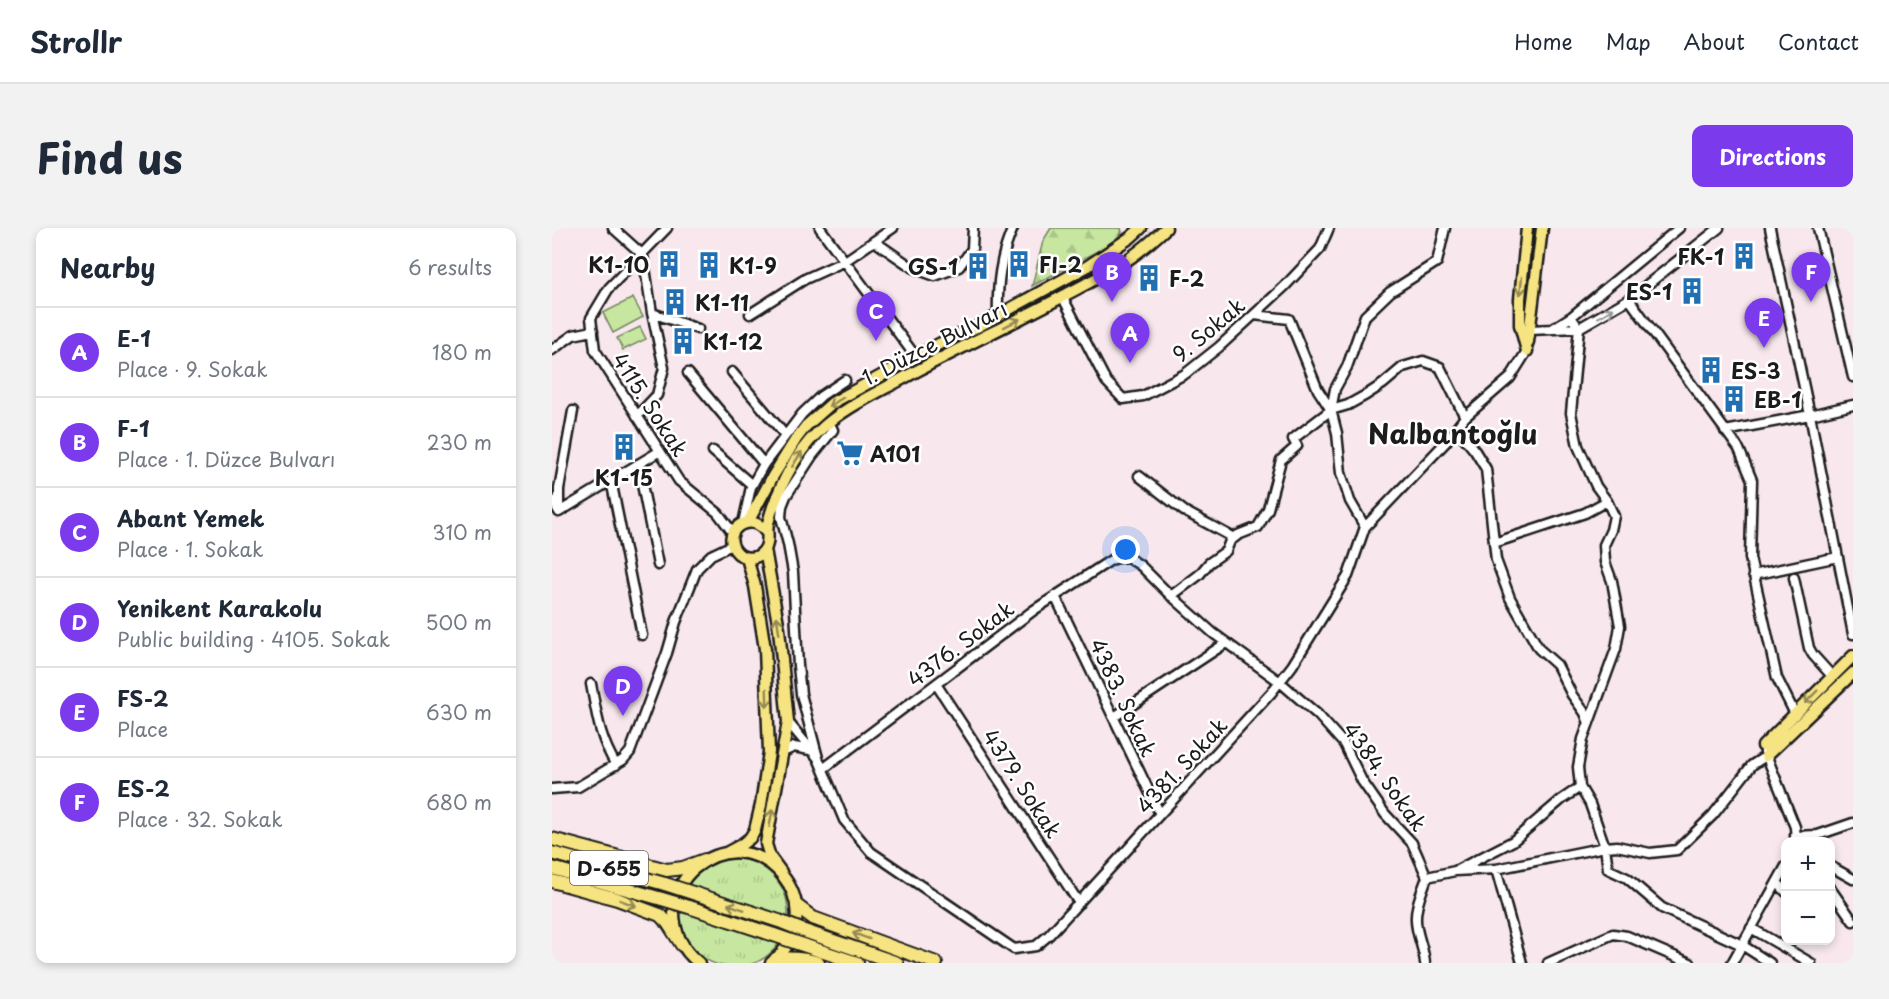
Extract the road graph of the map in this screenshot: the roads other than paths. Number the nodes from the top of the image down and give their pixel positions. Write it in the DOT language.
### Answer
graph roads {
  1 [pos="613,228"];
  2 [pos="667,228"];
  3 [pos="820,228"];
  4 [pos="894,228"];
  5 [pos="974,228"];
  6 [pos="1013,228"];
  7 [pos="1166,228"];
  8 [pos="1329,228"];
  9 [pos="1445,228"];
  10 [pos="1527,228"];
  11 [pos="1542,228"];
  12 [pos="1679,228"];
  13 [pos="1719,228"];
  14 [pos="1770,228"];
  15 [pos="1818,228"];
  16 [pos="1136,230"];
  17 [pos="874,241"];
  18 [pos="643,255"];
  19 [pos="845,261"];
  20 [pos="1062,296"];
  21 [pos="1629,299"];
  22 [pos="652,313"];
  23 [pos="750,314"];
  24 [pos="1254,315"];
  25 [pos="998,316"];
  26 [pos="1571,316"];
  27 [pos="1525,328"];
  28 [pos="1579,328"];
  29 [pos="698,329"];
  30 [pos="1552,330"];
  31 [pos="592,331"];
  32 [pos="552,350"];
  33 [pos="1527,351"];
  34 [pos="916,357"];
  35 [pos="732,372"];
  36 [pos="688,373"];
  37 [pos="1853,377"];
  38 [pos="845,380"];
  39 [pos="1853,405"];
  40 [pos="1331,410"];
  41 [pos="573,411"];
  42 [pos="1810,415"];
  43 [pos="637,416"];
  44 [pos="1464,417"];
  45 [pos="829,422"];
  46 [pos="1456,429"];
  47 [pos="1725,431"];
  48 [pos="785,435"];
  49 [pos="660,451"];
  50 [pos="713,451"];
  51 [pos="638,464"];
  52 [pos="764,464"];
  53 [pos="1139,476"];
  54 [pos="611,480"];
  55 [pos="752,485"];
  56 [pos="552,500"];
  57 [pos="1607,501"];
  58 [pos="559,512"];
  59 [pos="746,522"];
  60 [pos="1365,527"];
  61 [pos="766,532"];
  62 [pos="733,533"];
  63 [pos="1234,538"];
  64 [pos="1494,543"];
  65 [pos="732,545"];
  66 [pos="765,549"];
  67 [pos="1126,556"];
  68 [pos="1838,557"];
  69 [pos="747,558"];
  70 [pos="658,565"];
  71 [pos="1754,575"];
  72 [pos="1794,578"];
  73 [pos="1055,596"];
  74 [pos="1171,596"];
  75 [pos="1853,634"];
  76 [pos="642,635"];
  77 [pos="1226,643"];
  78 [pos="1853,657"];
  79 [pos="1853,673"];
  80 [pos="1832,676"];
  81 [pos="1280,682"];
  82 [pos="591,684"];
  83 [pos="936,684"];
  84 [pos="1795,714"];
  85 [pos="1114,717"];
  86 [pos="788,722"];
  87 [pos="1589,723"];
  88 [pos="810,750"];
  89 [pos="1765,751"];
  90 [pos="783,752"];
  91 [pos="818,758"];
  92 [pos="616,765"];
  93 [pos="823,769"];
  94 [pos="1580,787"];
  95 [pos="552,789"];
  96 [pos="1160,814"];
  97 [pos="1853,824"];
  98 [pos="1796,837"];
  99 [pos="1807,837"];
  100 [pos="552,838"];
  101 [pos="1605,847"];
  102 [pos="552,853"];
  103 [pos="726,853"];
  104 [pos="705,860"];
  105 [pos="552,868"];
  106 [pos="1496,869"];
  107 [pos="1835,869"];
  108 [pos="1455,871"];
  109 [pos="781,872"];
  110 [pos="1781,874"];
  111 [pos="1427,877"];
  112 [pos="1853,879"];
  113 [pos="552,881"];
  114 [pos="1777,882"];
  115 [pos="1781,886"];
  116 [pos="1832,891"];
  117 [pos="1079,903"];
  118 [pos="797,906"];
  119 [pos="1853,921"];
  120 [pos="1751,928"];
  121 [pos="682,945"];
  122 [pos="1742,945"];
  123 [pos="695,961"];
  124 [pos="774,961"];
  125 [pos="818,963"];
  126 [pos="857,963"];
  127 [pos="897,963"];
  128 [pos="936,963"];
  129 [pos="1425,963"];
  130 [pos="1522,963"];
  131 [pos="1548,963"];
  132 [pos="1690,963"];
  133 [pos="1732,963"];
  134 [pos="1770,963"];
  135 [pos="1810,963"];
  1 -- 18 [label="street"];
  2 -- 18 [label="street"];
  3 -- 19 [label="street"];
  4 -- 17 [label="street"];
  5 -- 17 [label="street"];
  6 -- 25 [label="street"];
  7 -- 20 [label="main road, 1. Düzce Bulvarı"];
  8 -- 24 [label="street, 9. Sokak"];
  9 -- 40 [label="street"];
  10 -- 27 [label="main road, one-way"];
  11 -- 27 [label="main road"];
  12 -- 26 [label="street"];
  13 -- 21 [label="street"];
  14 -- 42 [label="street"];
  15 -- 37 [label="street"];
  16 -- 25 [label="main road, 1. Düzce Bulvarı"];
  17 -- 19 [label="street"];
  18 -- 22 [label="street"];
  18 -- 31 [label="street"];
  19 -- 23 [label="street"];
  19 -- 34 [label="street"];
  20 -- 24 [label="street, 9. Sokak"];
  45 -- 20 [label="main road, 1. Düzce Bulvarı, one-way"];
  28 -- 21 [label="street, one-way"];
  21 -- 47 [label="street"];
  22 -- 29 [label="street"];
  22 -- 43 [label="street"];
  24 -- 40 [label="street"];
  25 -- 34 [label="main road, 1. Düzce Bulvarı"];
  26 -- 28 [label="street"];
  26 -- 30 [label="street"];
  27 -- 30 [label="street"];
  27 -- 33 [label="main road"];
  28 -- 30 [label="street"];
  28 -- 57 [label="street"];
  31 -- 32 [label="street"];
  31 -- 43 [label="street, 4115. Sokak"];
  33 -- 44 [label="street, 4381. Sokak"];
  34 -- 59 [label="main road, 1. Düzce Bulvarı, one-way"];
  35 -- 48 [label="street"];
  36 -- 52 [label="street"];
  38 -- 48 [label="street"];
  39 -- 42 [label="street"];
  40 -- 44 [label="street"];
  40 -- 60 [label="street"];
  40 -- 63 [label="street"];
  41 -- 58 [label="street"];
  42 -- 47 [label="street"];
  42 -- 68 [label="street"];
  43 -- 49 [label="street, 4115. Sokak"];
  44 -- 46 [label="street, 4381. Sokak"];
  61 -- 45 [label="main road, 1. Düzce Bulvarı, one-way"];
  45 -- 91 [label="street"];
  46 -- 60 [label="street, 4381. Sokak"];
  46 -- 64 [label="street"];
  47 -- 71 [label="street"];
  48 -- 52 [label="street"];
  49 -- 51 [label="street"];
  49 -- 62 [label="street, 4115. Sokak"];
  50 -- 55 [label="street"];
  51 -- 54 [label="street"];
  51 -- 70 [label="street"];
  52 -- 55 [label="street"];
  53 -- 63 [label="street"];
  54 -- 58 [label="street"];
  54 -- 76 [label="street"];
  55 -- 59 [label="street"];
  56 -- 58 [label="street"];
  57 -- 64 [label="street"];
  57 -- 87 [label="street"];
  59 -- 61 [label="main road"];
  59 -- 62 [label="main road"];
  60 -- 81 [label="street, 4381. Sokak"];
  61 -- 66 [label="main road"];
  62 -- 65 [label="main road"];
  63 -- 74 [label="street"];
  64 -- 87 [label="street"];
  65 -- 69 [label="main road"];
  65 -- 92 [label="street"];
  66 -- 69 [label="main road"];
  86 -- 66 [label="main road, one-way"];
  67 -- 73 [label="street, 4376. Sokak"];
  67 -- 74 [label="street, 4384. Sokak"];
  68 -- 71 [label="street"];
  68 -- 75 [label="street"];
  69 -- 103 [label="main road, one-way"];
  71 -- 84 [label="street"];
  72 -- 80 [label="street"];
  73 -- 83 [label="street, 4376. Sokak"];
  73 -- 85 [label="street, 4383. Sokak"];
  74 -- 77 [label="street, 4384. Sokak"];
  77 -- 81 [label="street, 4384. Sokak"];
  77 -- 85 [label="street"];
  78 -- 80 [label="main road"];
  79 -- 89 [label="main road"];
  80 -- 84 [label="main road, one-way"];
  81 -- 96 [label="street, 4381. Sokak"];
  81 -- 111 [label="street, 4384. Sokak"];
  82 -- 92 [label="street"];
  83 -- 93 [label="street, 4376. Sokak"];
  83 -- 117 [label="street, 4379. Sokak"];
  84 -- 89 [label="main road"];
  85 -- 96 [label="street, 4383. Sokak"];
  86 -- 88 [label="street, 4381. Sokak"];
  86 -- 90 [label="main road"];
  87 -- 94 [label="street"];
  88 -- 90 [label="street"];
  88 -- 91 [label="street, 4381. Sokak"];
  89 -- 98 [label="street"];
  89 -- 101 [label="street"];
  109 -- 90 [label="main road, one-way"];
  91 -- 93 [label="street, 4381. Sokak"];
  92 -- 95 [label="street"];
  93 -- 117 [label="street, 4381. Sokak"];
  94 -- 101 [label="street"];
  94 -- 108 [label="street"];
  96 -- 117 [label="street, 4381. Sokak"];
  97 -- 99 [label="street"];
  100 -- 104 [label="highway"];
  101 -- 106 [label="street"];
  101 -- 122 [label="street"];
  127 -- 102 [label="highway, D-655, one-way, bridge"];
  103 -- 104 [label="main road"];
  103 -- 109 [label="main road"];
  104 -- 121 [label="main road"];
  105 -- 126 [label="highway, D-655, bridge"];
  106 -- 108 [label="street"];
  106 -- 130 [label="street"];
  107 -- 112 [label="street"];
  108 -- 111 [label="street"];
  109 -- 118 [label="main road"];
  110 -- 114 [label="street"];
  111 -- 129 [label="street"];
  113 -- 121 [label="highway, one-way"];
  114 -- 115 [label="street"];
  114 -- 120 [label="street"];
  116 -- 119 [label="street"];
  118 -- 124 [label="main road"];
  128 -- 118 [label="highway, one-way"];
  120 -- 122 [label="street"];
  120 -- 135 [label="street"];
  121 -- 123 [label="main road"];
  122 -- 133 [label="street"];
  122 -- 134 [label="street"];
  124 -- 125 [label="highway"];
  131 -- 132 [label="street"];
}
